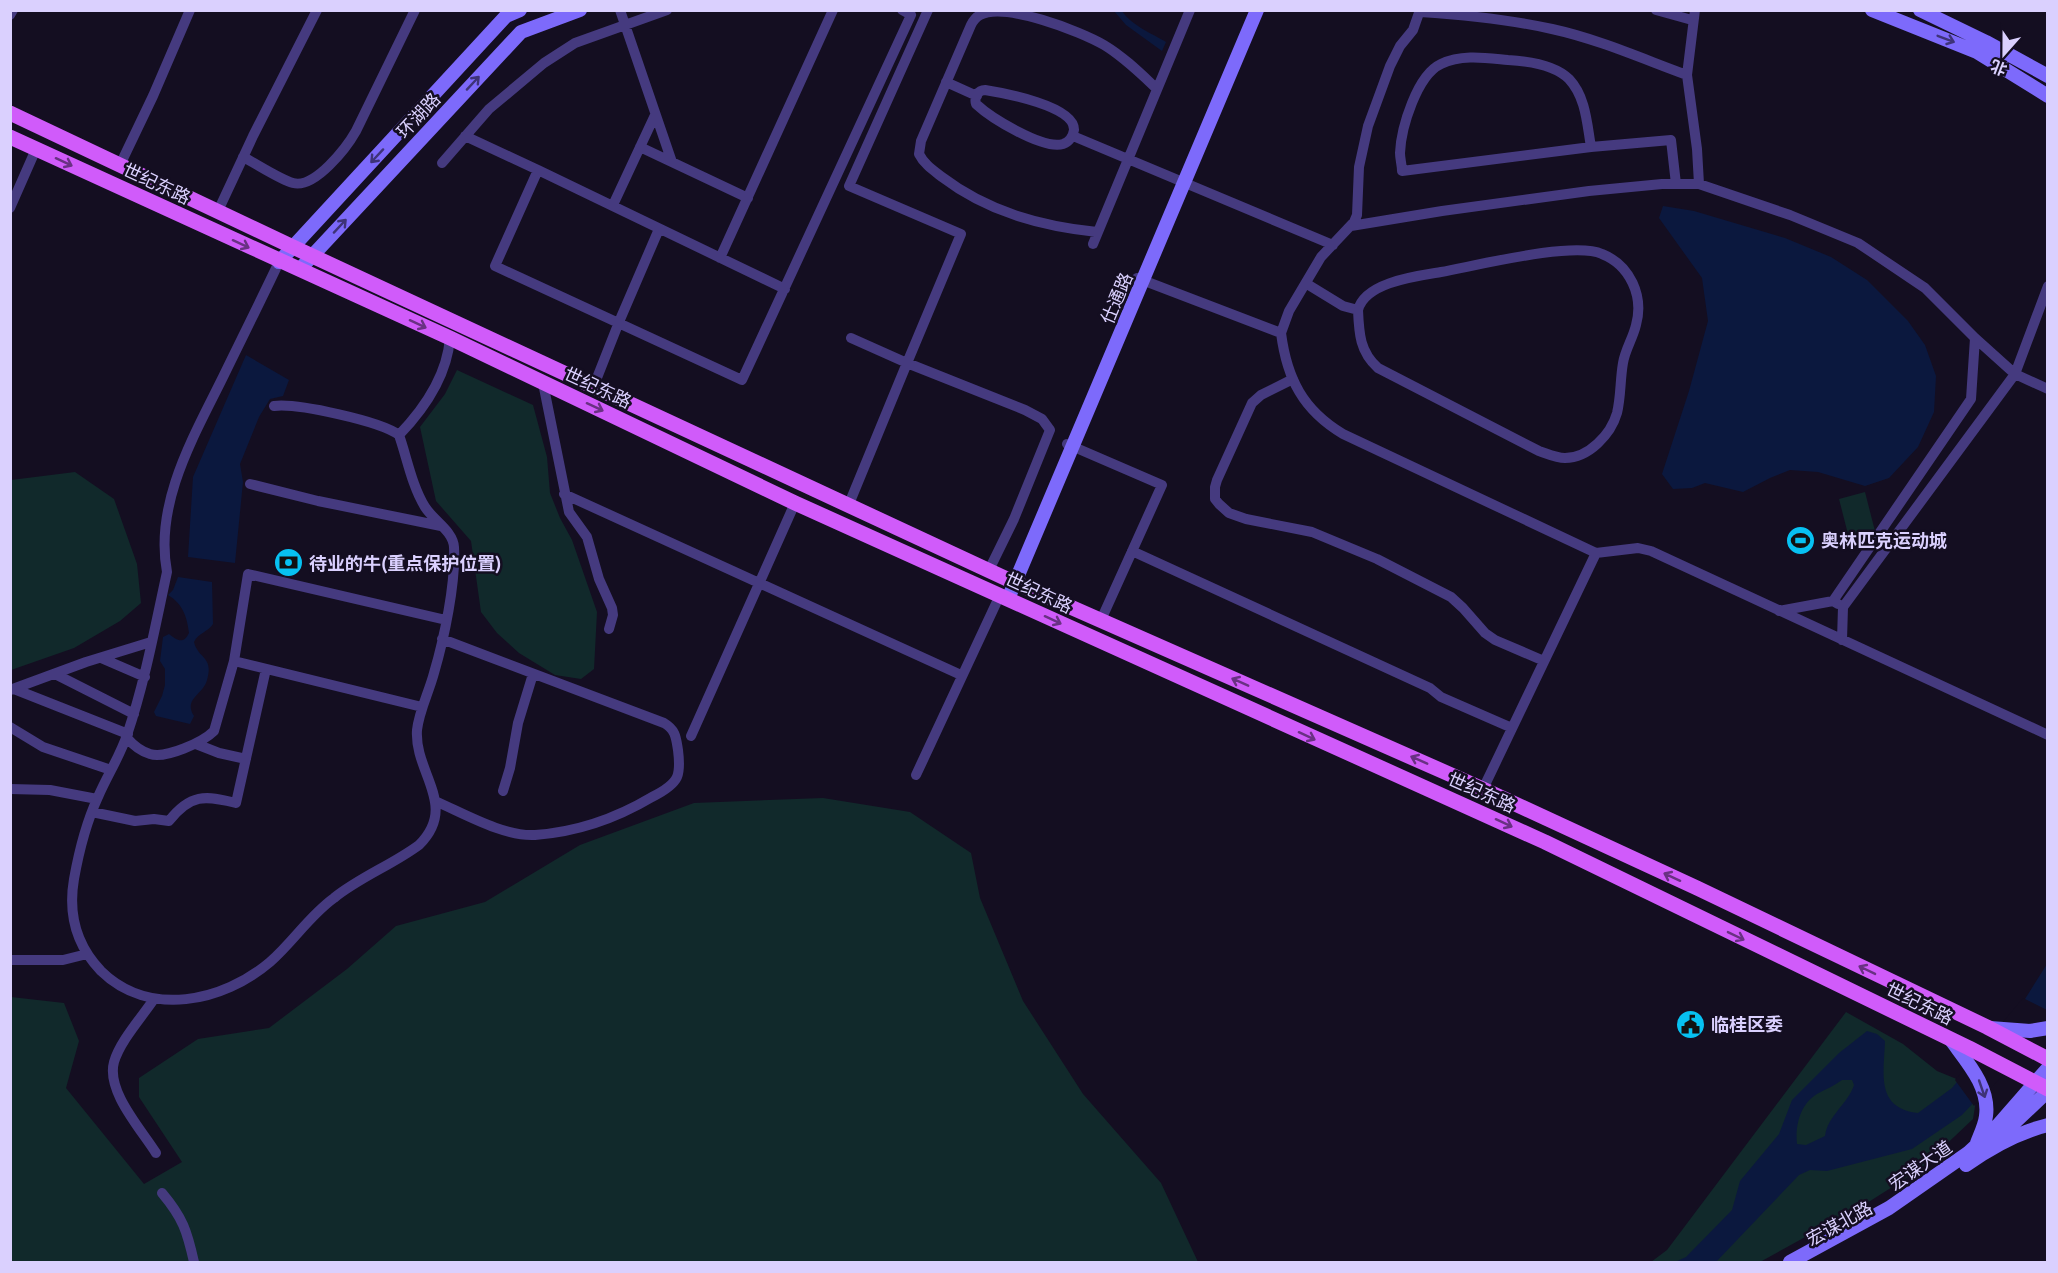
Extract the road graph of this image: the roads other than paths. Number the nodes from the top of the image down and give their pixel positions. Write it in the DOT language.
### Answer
graph roads {
  1 [pos="13,10"];
  2 [pos="190,10"];
  3 [pos="317,10"];
  4 [pos="415,10"];
  5 [pos="520,10"];
  6 [pos="580,10"];
  7 [pos="620,10"];
  8 [pos="667,10"];
  9 [pos="833,10"];
  10 [pos="902,10"];
  11 [pos="928,10"];
  12 [pos="1190,10"];
  13 [pos="1248,10"];
  14 [pos="1257,10"];
  15 [pos="1656,10"];
  16 [pos="1872,10"];
  17 [pos="1920,10"];
  18 [pos="1420,11"];
  19 [pos="504,13"];
  20 [pos="10,15"];
  21 [pos="1694,15"];
  22 [pos="625,26"];
  23 [pos="1914,27"];
  24 [pos="520,32"];
  25 [pos="1687,75"];
  26 [pos="2048,76"];
  27 [pos="946,82"];
  28 [pos="1157,89"];
  29 [pos="977,96"];
  30 [pos="2048,96"];
  31 [pos="10,113"];
  32 [pos="655,115"];
  33 [pos="465,136"];
  34 [pos="1072,136"];
  35 [pos="10,137"];
  36 [pos="640,147"];
  37 [pos="1591,147"];
  38 [pos="36,149"];
  39 [pos="243,157"];
  40 [pos="1128,158"];
  41 [pos="672,162"];
  42 [pos="442,164"];
  43 [pos="120,165"];
  44 [pos="538,170"];
  45 [pos="1180,182"];
  46 [pos="1676,184"];
  47 [pos="1699,184"];
  48 [pos="748,198"];
  49 [pos="613,205"];
  50 [pos="10,208"];
  51 [pos="218,211"];
  52 [pos="1350,226"];
  53 [pos="659,229"];
  54 [pos="1097,232"];
  55 [pos="1093,244"];
  56 [pos="1333,245"];
  57 [pos="293,248"];
  58 [pos="312,256"];
  59 [pos="720,258"];
  60 [pos="279,261"];
  61 [pos="300,269"];
  62 [pos="1140,279"];
  63 [pos="1307,284"];
  64 [pos="2048,286"];
  65 [pos="785,289"];
  66 [pos="1358,310"];
  67 [pos="619,322"];
  68 [pos="1281,333"];
  69 [pos="450,338"];
  70 [pos="851,338"];
  71 [pos="1974,338"];
  72 [pos="907,363"];
  73 [pos="2015,374"];
  74 [pos="1293,379"];
  75 [pos="543,383"];
  76 [pos="593,388"];
  77 [pos="2048,389"];
  78 [pos="274,406"];
  79 [pos="399,435"];
  80 [pos="1070,445"];
  81 [pos="250,484"];
  82 [pos="564,494"];
  83 [pos="795,503"];
  84 [pos="849,504"];
  85 [pos="441,526"];
  86 [pos="1132,551"];
  87 [pos="1596,553"];
  88 [pos="989,570"];
  89 [pos="1011,580"];
  90 [pos="760,583"];
  91 [pos="1004,597"];
  92 [pos="1838,604"];
  93 [pos="1779,611"];
  94 [pos="446,620"];
  95 [pos="1101,620"];
  96 [pos="609,630"];
  97 [pos="442,639"];
  98 [pos="1842,640"];
  99 [pos="152,642"];
  100 [pos="100,658"];
  101 [pos="234,661"];
  102 [pos="1544,661"];
  103 [pos="266,669"];
  104 [pos="55,674"];
  105 [pos="533,674"];
  106 [pos="961,675"];
  107 [pos="145,677"];
  108 [pos="12,689"];
  109 [pos="422,707"];
  110 [pos="134,714"];
  111 [pos="10,728"];
  112 [pos="1512,728"];
  113 [pos="2048,735"];
  114 [pos="127,736"];
  115 [pos="691,736"];
  116 [pos="195,744"];
  117 [pos="246,759"];
  118 [pos="111,770"];
  119 [pos="916,775"];
  120 [pos="10,789"];
  121 [pos="1483,789"];
  122 [pos="503,792"];
  123 [pos="97,799"];
  124 [pos="435,801"];
  125 [pos="1473,809"];
  126 [pos="92,812"];
  127 [pos="1697,888"];
  128 [pos="1692,915"];
  129 [pos="1776,926"];
  130 [pos="1767,951"];
  131 [pos="87,954"];
  132 [pos="10,960"];
  133 [pos="154,999"];
  134 [pos="2048,1028"];
  135 [pos="1992,1029"];
  136 [pos="1951,1040"];
  137 [pos="2041,1056"];
  138 [pos="2048,1068"];
  139 [pos="2043,1088"];
  140 [pos="2048,1125"];
  141 [pos="1978,1151"];
  142 [pos="156,1153"];
  143 [pos="162,1193"];
  144 [pos="194,1263"];
  145 [pos="1790,1263"];
  146 [pos="1804,1263"];
  1 -- 20 [label="street"];
  2 -- 43 [label="street"];
  3 -- 39 [label="street"];
  4 -- 39 [label="street"];
  5 -- 19 [label="main road, 环湖路"];
  6 -- 24 [label="main road, 环湖路"];
  7 -- 22 [label="street"];
  8 -- 22 [label="street"];
  9 -- 48 [label="street"];
  10 -- 65 [label="street"];
  11 -- 72 [label="street"];
  12 -- 28 [label="street"];
  13 -- 45 [label="main road, 仕通路"];
  14 -- 45 [label="main road, 仕通路"];
  15 -- 21 [label="street"];
  16 -- 23 [label="main road"];
  17 -- 23 [label="main road"];
  17 -- 26 [label="main road"];
  18 -- 25 [label="street"];
  18 -- 52 [label="street"];
  19 -- 24 [label="main road"];
  19 -- 57 [label="main road, 环湖路, one-way"];
  21 -- 25 [label="street"];
  22 -- 32 [label="street"];
  22 -- 33 [label="street"];
  23 -- 30 [label="main road, one-way"];
  58 -- 24 [label="main road, 环湖路, one-way"];
  25 -- 47 [label="street"];
  27 -- 28 [label="street"];
  27 -- 29 [label="street"];
  27 -- 54 [label="street"];
  28 -- 40 [label="street"];
  29 -- 34 [label="street"];
  29 -- 34 [label="street"];
  31 -- 43 [label="main road, 世纪东路"];
  32 -- 36 [label="street"];
  32 -- 41 [label="street"];
  33 -- 42 [label="street"];
  33 -- 44 [label="street"];
  34 -- 40 [label="street"];
  35 -- 38 [label="main road, 世纪东路"];
  36 -- 41 [label="street"];
  36 -- 49 [label="street"];
  37 -- 37 [label="street"];
  37 -- 46 [label="street"];
  38 -- 50 [label="street"];
  38 -- 60 [label="main road, 世纪东路, one-way"];
  39 -- 51 [label="street"];
  40 -- 45 [label="street"];
  40 -- 54 [label="street"];
  41 -- 48 [label="street"];
  43 -- 51 [label="main road, 世纪东路"];
  44 -- 49 [label="street"];
  44 -- 67 [label="street"];
  45 -- 56 [label="street"];
  45 -- 62 [label="main road, 仕通路"];
  46 -- 47 [label="street"];
  46 -- 52 [label="street"];
  47 -- 71 [label="street"];
  48 -- 59 [label="street"];
  49 -- 53 [label="street"];
  51 -- 57 [label="main road, 世纪东路"];
  52 -- 56 [label="street"];
  53 -- 59 [label="street"];
  53 -- 67 [label="street"];
  54 -- 55 [label="street"];
  56 -- 63 [label="street"];
  57 -- 58 [label="main road, 世纪东路"];
  57 -- 60 [label="main road, 环湖路"];
  58 -- 61 [label="main road, 环湖路"];
  58 -- 76 [label="main road, 世纪东路"];
  59 -- 65 [label="street"];
  60 -- 61 [label="main road, 世纪东路"];
  60 -- 99 [label="street"];
  61 -- 69 [label="main road, 世纪东路, one-way"];
  62 -- 68 [label="street"];
  62 -- 80 [label="main road, 仕通路"];
  63 -- 66 [label="street"];
  63 -- 68 [label="street"];
  64 -- 73 [label="street"];
  65 -- 67 [label="street"];
  66 -- 66 [label="street"];
  67 -- 76 [label="street"];
  68 -- 74 [label="street"];
  69 -- 75 [label="main road, 世纪东路"];
  69 -- 79 [label="street"];
  70 -- 72 [label="street"];
  71 -- 73 [label="street"];
  71 -- 92 [label="street"];
  72 -- 84 [label="street"];
  72 -- 88 [label="street"];
  73 -- 77 [label="street"];
  73 -- 92 [label="street"];
  74 -- 87 [label="street"];
  74 -- 102 [label="street"];
  75 -- 82 [label="street"];
  75 -- 83 [label="main road, 世纪东路, one-way"];
  76 -- 84 [label="main road, 世纪东路"];
  78 -- 79 [label="street"];
  79 -- 85 [label="street"];
  80 -- 86 [label="street"];
  80 -- 89 [label="main road, 仕通路"];
  81 -- 85 [label="street"];
  82 -- 90 [label="street"];
  82 -- 96 [label="street"];
  83 -- 90 [label="street"];
  83 -- 91 [label="main road, 世纪东路"];
  84 -- 88 [label="main road, 世纪东路"];
  85 -- 94 [label="street"];
  86 -- 95 [label="street"];
  86 -- 112 [label="street"];
  87 -- 93 [label="street"];
  87 -- 102 [label="street"];
  88 -- 89 [label="main road, 世纪东路"];
  89 -- 91 [label="main road, 仕通路"];
  89 -- 95 [label="main road, 世纪东路"];
  90 -- 106 [label="street"];
  90 -- 115 [label="street"];
  91 -- 106 [label="street"];
  91 -- 125 [label="main road, 世纪东路, one-way"];
  92 -- 93 [label="street"];
  92 -- 98 [label="street"];
  93 -- 98 [label="street"];
  94 -- 97 [label="street"];
  94 -- 101 [label="street"];
  121 -- 95 [label="main road, 世纪东路, one-way"];
  97 -- 105 [label="street"];
  97 -- 109 [label="street"];
  98 -- 113 [label="street"];
  99 -- 100 [label="street"];
  99 -- 107 [label="street"];
  100 -- 104 [label="street"];
  100 -- 107 [label="street"];
  101 -- 103 [label="street"];
  101 -- 116 [label="street"];
  102 -- 112 [label="street"];
  103 -- 109 [label="street"];
  103 -- 117 [label="street"];
  104 -- 108 [label="street"];
  104 -- 110 [label="street"];
  105 -- 122 [label="street"];
  105 -- 124 [label="street"];
  106 -- 119 [label="street"];
  107 -- 110 [label="street"];
  108 -- 114 [label="street"];
  109 -- 124 [label="street"];
  110 -- 114 [label="street"];
  111 -- 118 [label="street"];
  112 -- 121 [label="street"];
  114 -- 116 [label="street"];
  114 -- 118 [label="street"];
  116 -- 117 [label="street"];
  117 -- 126 [label="street"];
  118 -- 123 [label="street"];
  120 -- 123 [label="street"];
  121 -- 125 [label="main road"];
  127 -- 121 [label="main road, 世纪东路, one-way"];
  123 -- 126 [label="street"];
  124 -- 133 [label="street"];
  125 -- 128 [label="main road, 世纪东路, one-way"];
  126 -- 131 [label="street"];
  127 -- 128 [label="main road"];
  127 -- 129 [label="main road, 世纪东路"];
  128 -- 130 [label="main road, 世纪东路, one-way"];
  129 -- 130 [label="main road"];
  135 -- 129 [label="main road, 世纪东路, one-way"];
  130 -- 136 [label="main road, 世纪东路"];
  131 -- 132 [label="street"];
  131 -- 133 [label="street"];
  133 -- 142 [label="street"];
  134 -- 135 [label="main road"];
  135 -- 137 [label="main road, 世纪东路"];
  136 -- 139 [label="main road, 世纪东路"];
  136 -- 141 [label="main road, one-way"];
  138 -- 139 [label="main road, 宏谋大道"];
  139 -- 141 [label="main road, 宏谋大道"];
  140 -- 141 [label="main road"];
  141 -- 145 [label="main road, 宏谋大道"];
  141 -- 146 [label="main road, 宏谋北路"];
  143 -- 144 [label="street"];
}
